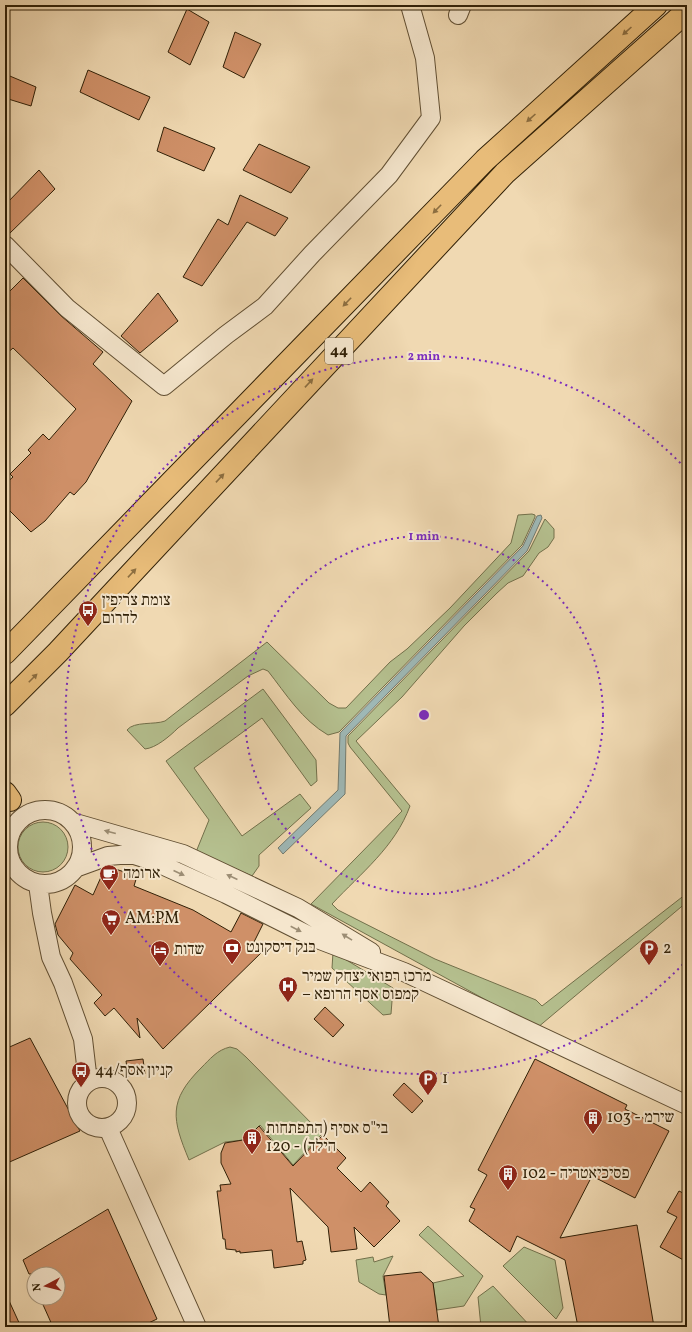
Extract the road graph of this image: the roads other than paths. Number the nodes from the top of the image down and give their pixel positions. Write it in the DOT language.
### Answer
graph roads {
  1 [pos="410,5"];
  2 [pos="656,5"];
  3 [pos="687,12"];
  4 [pos="5,245"];
  5 [pos="5,654"];
  6 [pos="6,706"];
  7 [pos="7,797"];
  8 [pos="36,810"];
  9 [pos="72,822"];
  10 [pos="6,847"];
  11 [pos="75,868"];
  12 [pos="38,884"];
  13 [pos="404,972"];
  14 [pos="88,1082"];
  15 [pos="687,1105"];
  16 [pos="108,1128"];
  17 [pos="198,1327"];
  1 -- 4 [label="street"];
  2 -- 5 [label="highway, 44, one-way"];
  6 -- 3 [label="highway, 44, one-way"];
  7 -- 8 [label="street"];
  8 -- 9 [label="street"];
  8 -- 10 [label="street"];
  9 -- 11 [label="street"];
  13 -- 9 [label="street, one-way"];
  10 -- 12 [label="street"];
  11 -- 12 [label="street"];
  11 -- 13 [label="street, one-way"];
  12 -- 14 [label="street"];
  13 -- 15 [label="street"];
  14 -- 16 [label="street"];
  14 -- 16 [label="street"];
  16 -- 17 [label="street"];
}
